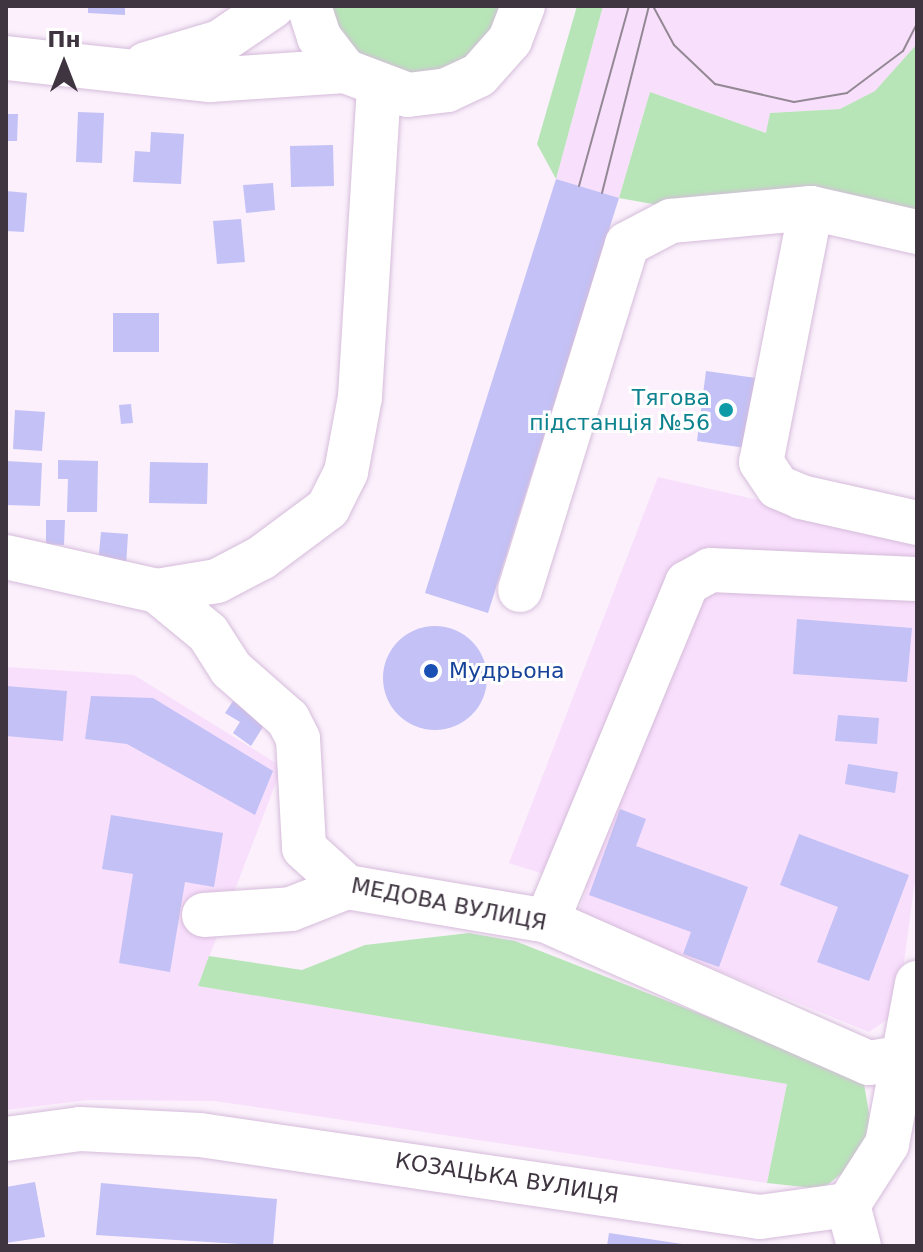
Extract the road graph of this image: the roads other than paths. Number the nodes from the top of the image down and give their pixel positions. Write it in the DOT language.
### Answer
graph roads {
  1 [pos="273,6"];
  2 [pos="309,6"];
  3 [pos="523,6"];
  4 [pos="6,58"];
  5 [pos="134,68"];
  6 [pos="362,80"];
  7 [pos="811,208"];
  8 [pos="917,232"];
  9 [pos="917,523"];
  10 [pos="6,557"];
  11 [pos="917,579"];
  12 [pos="520,590"];
  13 [pos="157,591"];
  14 [pos="347,887"];
  15 [pos="204,915"];
  16 [pos="547,921"];
  17 [pos="917,983"];
  18 [pos="912,1057"];
  19 [pos="6,1139"];
  20 [pos="853,1226"];
  1 -- 5 [label="street"];
  2 -- 6 [label="street"];
  3 -- 6 [label="street"];
  4 -- 5 [label="street"];
  5 -- 6 [label="street"];
  6 -- 13 [label="street"];
  7 -- 8 [label="street"];
  7 -- 9 [label="street"];
  7 -- 12 [label="street"];
  10 -- 13 [label="street, МЕДОВА ВУЛИЦЯ"];
  11 -- 16 [label="street"];
  13 -- 14 [label="street, МЕДОВА ВУЛИЦЯ"];
  14 -- 15 [label="street"];
  14 -- 16 [label="street, МЕДОВА ВУЛИЦЯ"];
  16 -- 18 [label="street, МЕДОВА ВУЛИЦЯ"];
  17 -- 18 [label="street"];
  18 -- 20 [label="street, КОЗАЦЬКА ВУЛИЦЯ"];
  19 -- 20 [label="street, КОЗАЦЬКА ВУЛИЦЯ"];
}
